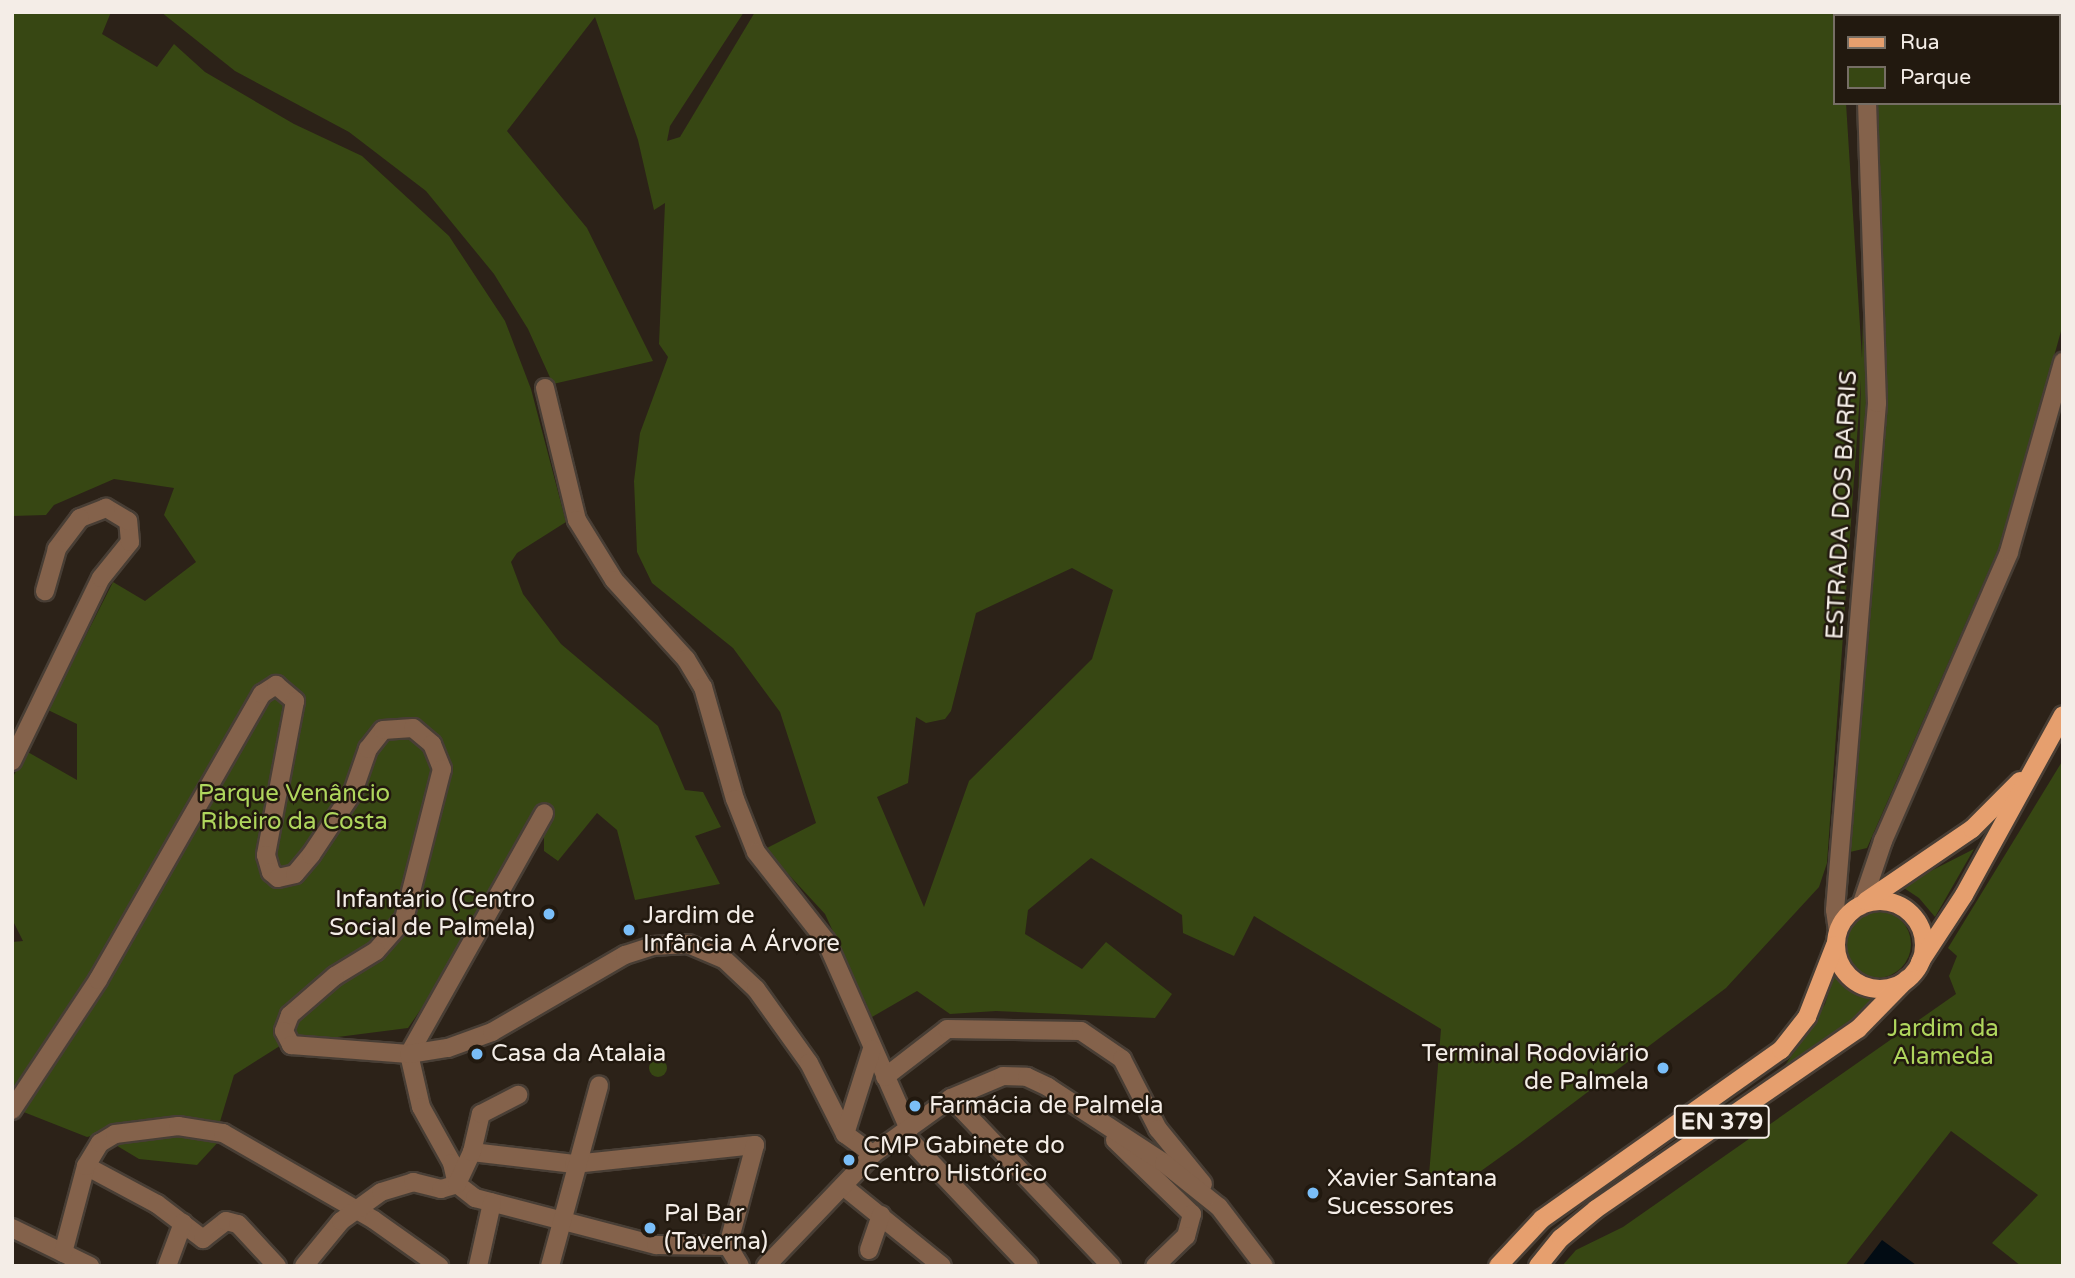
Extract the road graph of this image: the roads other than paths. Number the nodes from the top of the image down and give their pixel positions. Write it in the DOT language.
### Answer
graph roads {
  1 [pos="1867,105"];
  2 [pos="2063,362"];
  3 [pos="545,387"];
  4 [pos="45,591"];
  5 [pos="36,712"];
  6 [pos="2063,715"];
  7 [pos="12,738"];
  8 [pos="12,761"];
  9 [pos="2034,765"];
  10 [pos="544,813"];
  11 [pos="1841,867"];
  12 [pos="1859,906"];
  13 [pos="1836,938"];
  14 [pos="1920,962"];
  15 [pos="1907,979"];
  16 [pos="872,1049"];
  17 [pos="409,1054"];
  18 [pos="885,1077"];
  19 [pos="599,1086"];
  20 [pos="518,1095"];
  21 [pos="951,1098"];
  22 [pos="12,1110"];
  23 [pos="1090,1115"];
  24 [pos="906,1131"];
  25 [pos="845,1134"];
  26 [pos="472,1152"];
  27 [pos="873,1154"];
  28 [pos="574,1164"];
  29 [pos="86,1166"];
  30 [pos="457,1184"];
  31 [pos="843,1186"];
  32 [pos="492,1203"];
  33 [pos="1219,1207"];
  34 [pos="357,1210"];
  35 [pos="881,1215"];
  36 [pos="183,1223"];
  37 [pos="563,1223"];
  38 [pos="12,1228"];
  39 [pos="728,1246"];
  40 [pos="869,1250"];
  41 [pos="63,1252"];
  42 [pos="89,1266"];
  43 [pos="167,1266"];
  44 [pos="276,1266"];
  45 [pos="304,1266"];
  46 [pos="439,1266"];
  47 [pos="478,1266"];
  48 [pos="550,1266"];
  49 [pos="740,1266"];
  50 [pos="766,1266"];
  51 [pos="942,1266"];
  52 [pos="1029,1266"];
  53 [pos="1111,1266"];
  54 [pos="1155,1266"];
  55 [pos="1264,1266"];
  56 [pos="1498,1266"];
  57 [pos="1538,1266"];
  1 -- 11 [label="street, ESTRADA DOS BARRIS"];
  2 -- 12 [label="street"];
  3 -- 16 [label="street"];
  4 -- 5 [label="street"];
  5 -- 7 [label="street"];
  5 -- 8 [label="street"];
  6 -- 9 [label="main road, EN 379"];
  9 -- 12 [label="main road, EN 379"];
  9 -- 14 [label="main road, EN 379"];
  10 -- 17 [label="street"];
  11 -- 12 [label="street, ESTRADA DOS BARRIS"];
  11 -- 13 [label="street, ESTRADA DOS BARRIS"];
  12 -- 13 [label="main road, EN 379"];
  12 -- 14 [label="main road"];
  13 -- 15 [label="main road"];
  13 -- 56 [label="main road, EN 379"];
  14 -- 15 [label="main road, EN 379"];
  15 -- 57 [label="main road, EN 379"];
  16 -- 18 [label="street"];
  16 -- 25 [label="street"];
  17 -- 22 [label="street"];
  17 -- 25 [label="street"];
  17 -- 30 [label="street"];
  18 -- 24 [label="street"];
  18 -- 33 [label="street"];
  19 -- 28 [label="street"];
  20 -- 26 [label="street"];
  21 -- 23 [label="street"];
  21 -- 24 [label="street"];
  21 -- 53 [label="street"];
  23 -- 33 [label="street"];
  23 -- 54 [label="street"];
  24 -- 27 [label="street"];
  24 -- 52 [label="street"];
  25 -- 27 [label="street"];
  26 -- 28 [label="street"];
  26 -- 30 [label="street"];
  27 -- 31 [label="street"];
  28 -- 37 [label="street"];
  28 -- 39 [label="street"];
  29 -- 34 [label="street"];
  29 -- 36 [label="street"];
  29 -- 41 [label="street"];
  30 -- 32 [label="street"];
  30 -- 34 [label="street"];
  31 -- 35 [label="street"];
  31 -- 50 [label="street"];
  32 -- 37 [label="street"];
  32 -- 47 [label="street"];
  33 -- 55 [label="street"];
  34 -- 45 [label="street"];
  34 -- 46 [label="street"];
  35 -- 40 [label="street"];
  35 -- 51 [label="street"];
  36 -- 43 [label="street"];
  36 -- 44 [label="street"];
  37 -- 39 [label="street"];
  37 -- 48 [label="street"];
  38 -- 41 [label="street"];
  39 -- 49 [label="street"];
  41 -- 42 [label="street"];
}
